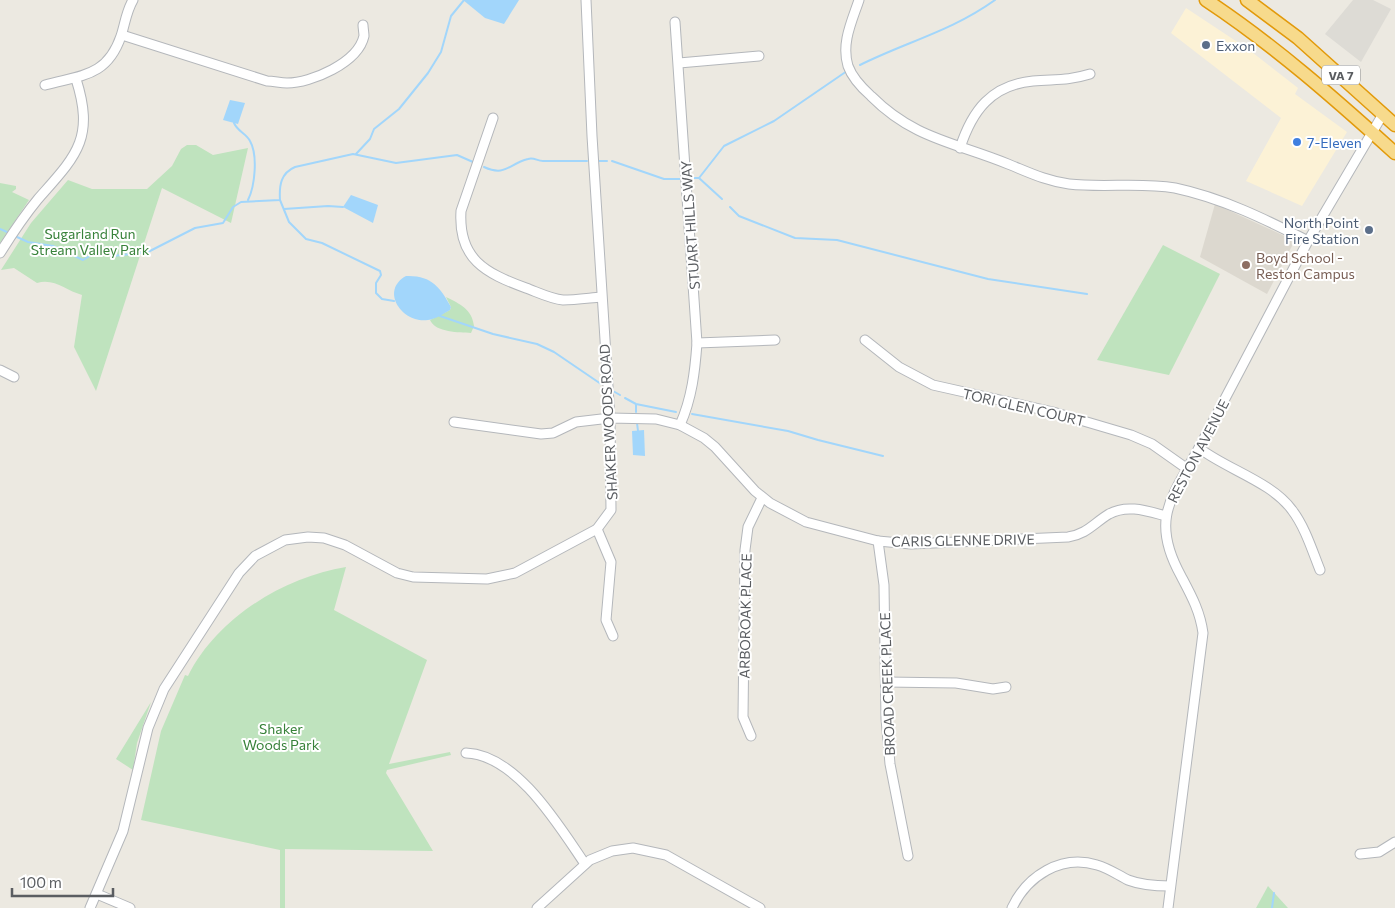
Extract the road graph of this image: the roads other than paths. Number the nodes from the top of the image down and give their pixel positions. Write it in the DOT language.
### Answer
graph roads {
  1 [pos="133,0"];
  2 [pos="586,0"];
  3 [pos="859,0"];
  4 [pos="1206,0"];
  5 [pos="1247,0"];
  6 [pos="676,22"];
  7 [pos="363,25"];
  8 [pos="122,35"];
  9 [pos="759,56"];
  10 [pos="679,63"];
  11 [pos="1090,74"];
  12 [pos="76,79"];
  13 [pos="46,85"];
  14 [pos="1382,114"];
  15 [pos="493,118"];
  16 [pos="1395,125"];
  17 [pos="1372,132"];
  18 [pos="960,148"];
  19 [pos="1395,153"];
  20 [pos="1308,241"];
  21 [pos="0,253"];
  22 [pos="601,297"];
  23 [pos="775,340"];
  24 [pos="865,340"];
  25 [pos="697,342"];
  26 [pos="0,370"];
  27 [pos="14,377"];
  28 [pos="610,418"];
  29 [pos="454,422"];
  30 [pos="680,425"];
  31 [pos="1199,448"];
  32 [pos="1186,468"];
  33 [pos="762,498"];
  34 [pos="1166,516"];
  35 [pos="597,529"];
  36 [pos="878,541"];
  37 [pos="1320,570"];
  38 [pos="613,636"];
  39 [pos="886,682"];
  40 [pos="1006,687"];
  41 [pos="751,736"];
  42 [pos="466,753"];
  43 [pos="1395,842"];
  44 [pos="1360,854"];
  45 [pos="908,856"];
  46 [pos="586,864"];
  47 [pos="1170,886"];
  48 [pos="97,894"];
  49 [pos="90,908"];
  50 [pos="130,908"];
  51 [pos="537,908"];
  52 [pos="760,908"];
  53 [pos="1012,908"];
  54 [pos="1168,908"];
  1 -- 8 [label="street"];
  2 -- 22 [label="street, SHAKER WOODS ROAD"];
  3 -- 18 [label="street"];
  4 -- 17 [label="highway, VA 7"];
  5 -- 14 [label="highway, VA 7"];
  6 -- 10 [label="street, STUART HILLS WAY"];
  7 -- 8 [label="street"];
  8 -- 12 [label="street"];
  9 -- 10 [label="street"];
  10 -- 25 [label="street, STUART HILLS WAY"];
  11 -- 18 [label="street"];
  12 -- 13 [label="street"];
  12 -- 21 [label="street"];
  14 -- 16 [label="highway, VA 7"];
  14 -- 17 [label="street, RESTON AVENUE"];
  15 -- 22 [label="street"];
  17 -- 19 [label="highway, VA 7"];
  17 -- 20 [label="street, RESTON AVENUE"];
  18 -- 20 [label="street"];
  20 -- 31 [label="street, RESTON AVENUE"];
  22 -- 28 [label="street, SHAKER WOODS ROAD"];
  23 -- 25 [label="street"];
  24 -- 32 [label="street, TORI GLEN COURT"];
  25 -- 30 [label="street, STUART HILLS WAY"];
  26 -- 27 [label="street"];
  28 -- 29 [label="street, CARIS GLENNE DRIVE"];
  28 -- 30 [label="street, CARIS GLENNE DRIVE"];
  28 -- 35 [label="street, SHAKER WOODS ROAD"];
  30 -- 33 [label="street, CARIS GLENNE DRIVE"];
  31 -- 32 [label="street, RESTON AVENUE"];
  31 -- 37 [label="street"];
  32 -- 34 [label="street, RESTON AVENUE"];
  33 -- 36 [label="street, CARIS GLENNE DRIVE"];
  33 -- 41 [label="street, ARBOROAK PLACE"];
  34 -- 36 [label="street, CARIS GLENNE DRIVE"];
  34 -- 47 [label="street, RESTON AVENUE"];
  35 -- 38 [label="street"];
  35 -- 48 [label="street, SHAKER WOODS ROAD"];
  36 -- 39 [label="street, BROAD CREEK PLACE"];
  39 -- 40 [label="street"];
  39 -- 45 [label="street, BROAD CREEK PLACE"];
  42 -- 46 [label="street"];
  43 -- 44 [label="street"];
  46 -- 51 [label="street"];
  46 -- 52 [label="street"];
  47 -- 53 [label="street"];
  47 -- 54 [label="street, RESTON AVENUE"];
  48 -- 49 [label="street, SHAKER WOODS ROAD"];
  48 -- 50 [label="street"];
}
